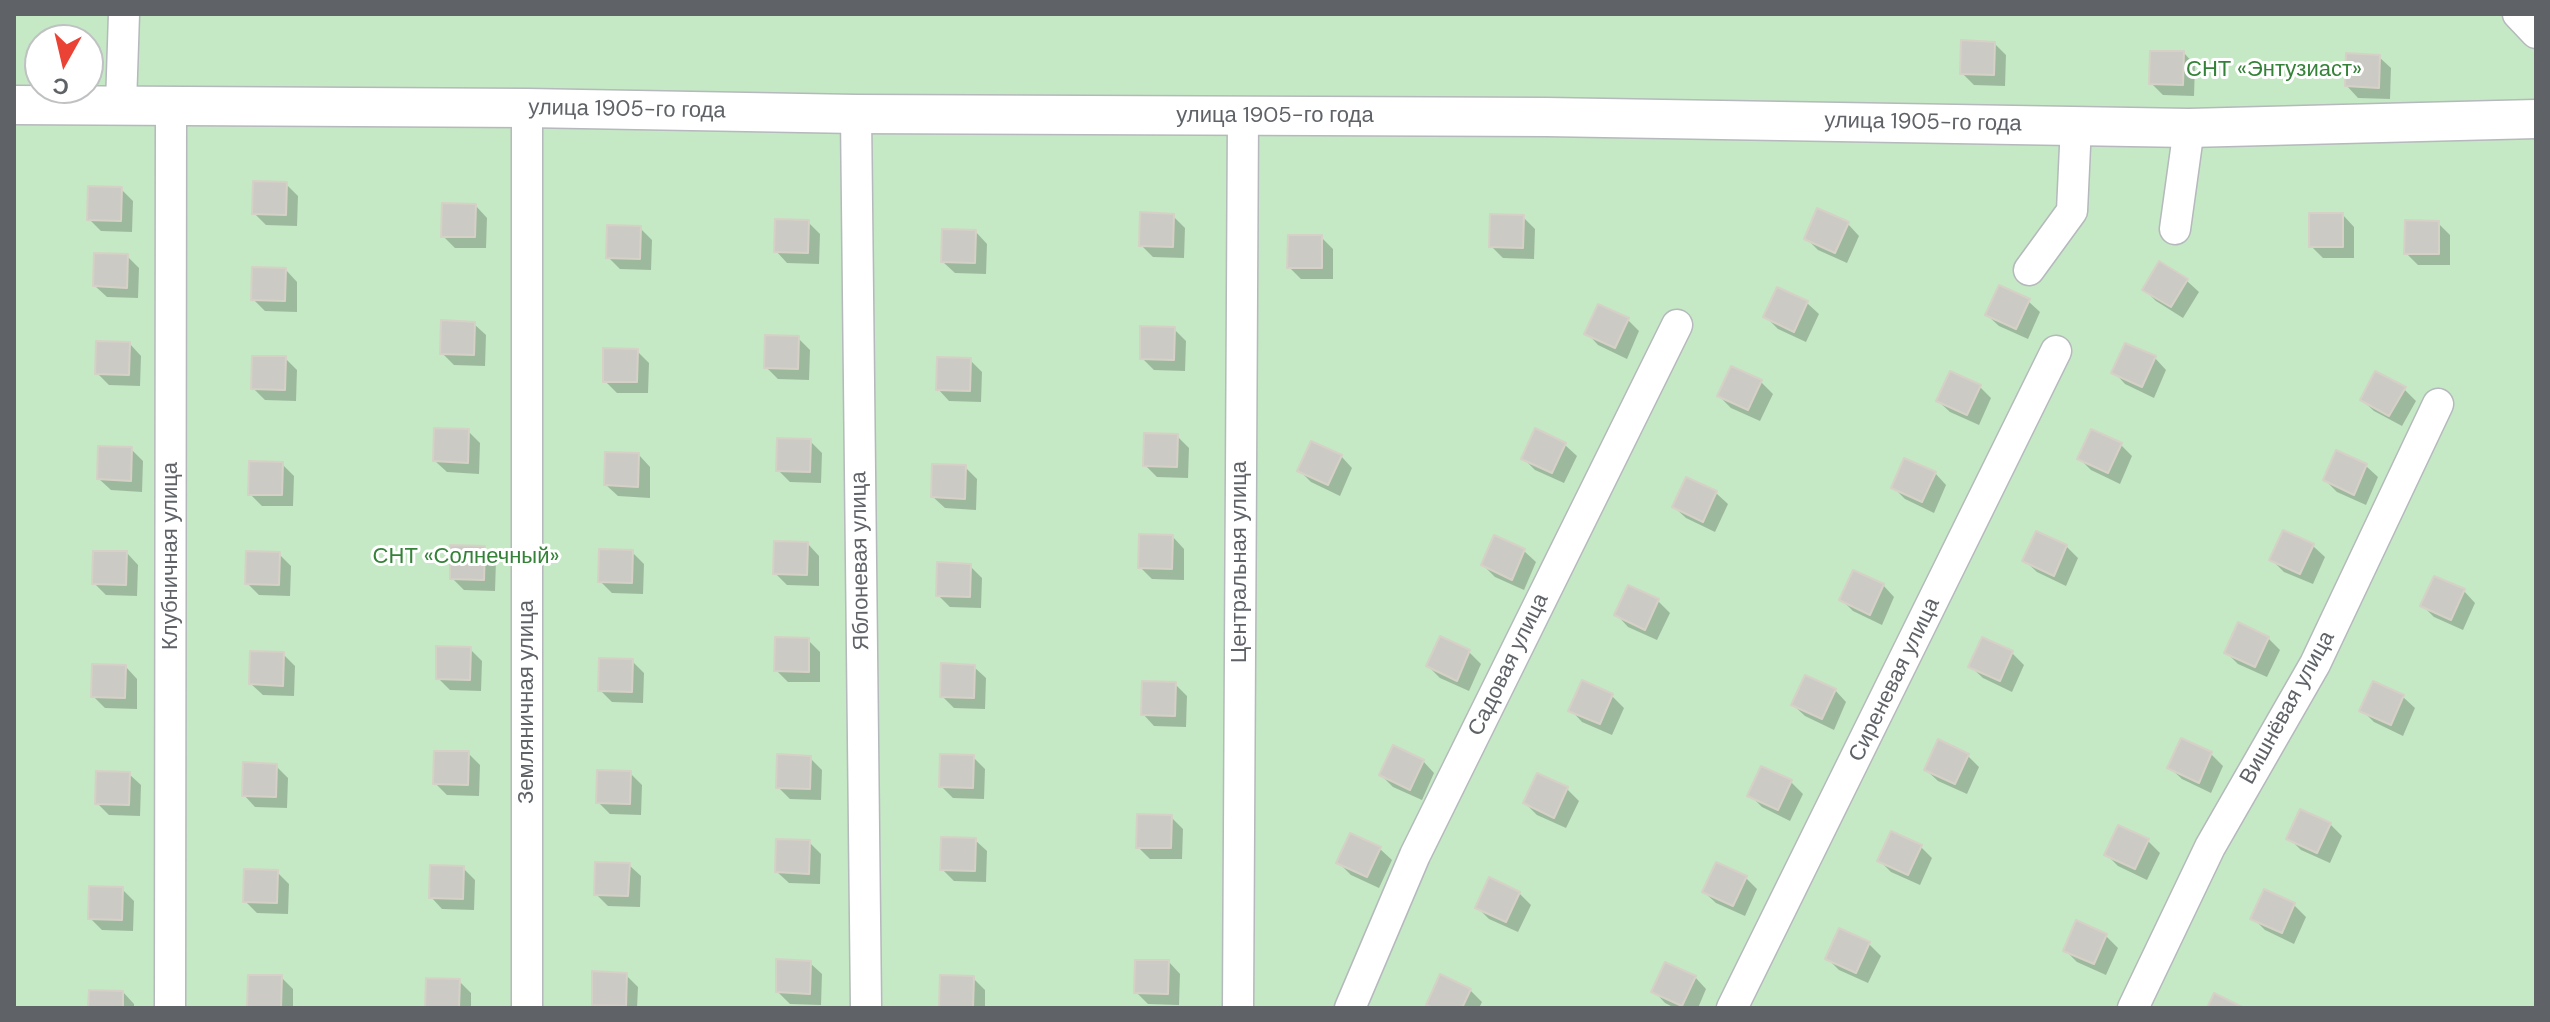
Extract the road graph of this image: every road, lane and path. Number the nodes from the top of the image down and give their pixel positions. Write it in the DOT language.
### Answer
graph roads {
  1 [pos="124,14"];
  2 [pos="2518,14"];
  3 [pos="2536,33"];
  4 [pos="121,104"];
  5 [pos="14,105"];
  6 [pos="171,105"];
  7 [pos="527,108"];
  8 [pos="856,114"];
  9 [pos="1243,116"];
  10 [pos="2536,119"];
  11 [pos="2076,125"];
  12 [pos="2189,128"];
  13 [pos="2175,229"];
  14 [pos="2029,270"];
  15 [pos="1677,325"];
  16 [pos="2056,351"];
  17 [pos="2438,404"];
  18 [pos="170,1008"];
  19 [pos="527,1008"];
  20 [pos="866,1008"];
  21 [pos="1238,1008"];
  22 [pos="1350,1008"];
  23 [pos="1732,1008"];
  24 [pos="2133,1008"];
  1 -- 4 [label="street"];
  2 -- 3 [label="street"];
  4 -- 5 [label="street, улица 1905-го года"];
  4 -- 6 [label="street, улица 1905-го года"];
  6 -- 7 [label="street, улица 1905-го года"];
  6 -- 18 [label="street, Клубничная улица"];
  7 -- 8 [label="street, улица 1905-го года"];
  7 -- 19 [label="street, Земляничная улица"];
  8 -- 9 [label="street, улица 1905-го года"];
  8 -- 20 [label="street, Яблоневая улица"];
  9 -- 11 [label="street, улица 1905-го года"];
  9 -- 21 [label="street, Центральная улица"];
  10 -- 12 [label="street, улица 1905-го года"];
  11 -- 12 [label="street, улица 1905-го года"];
  11 -- 14 [label="street"];
  12 -- 13 [label="street"];
  15 -- 22 [label="street, Садовая улица"];
  16 -- 23 [label="street, Сиреневая улица"];
  17 -- 24 [label="street, Вишнёвая улица"];
}
